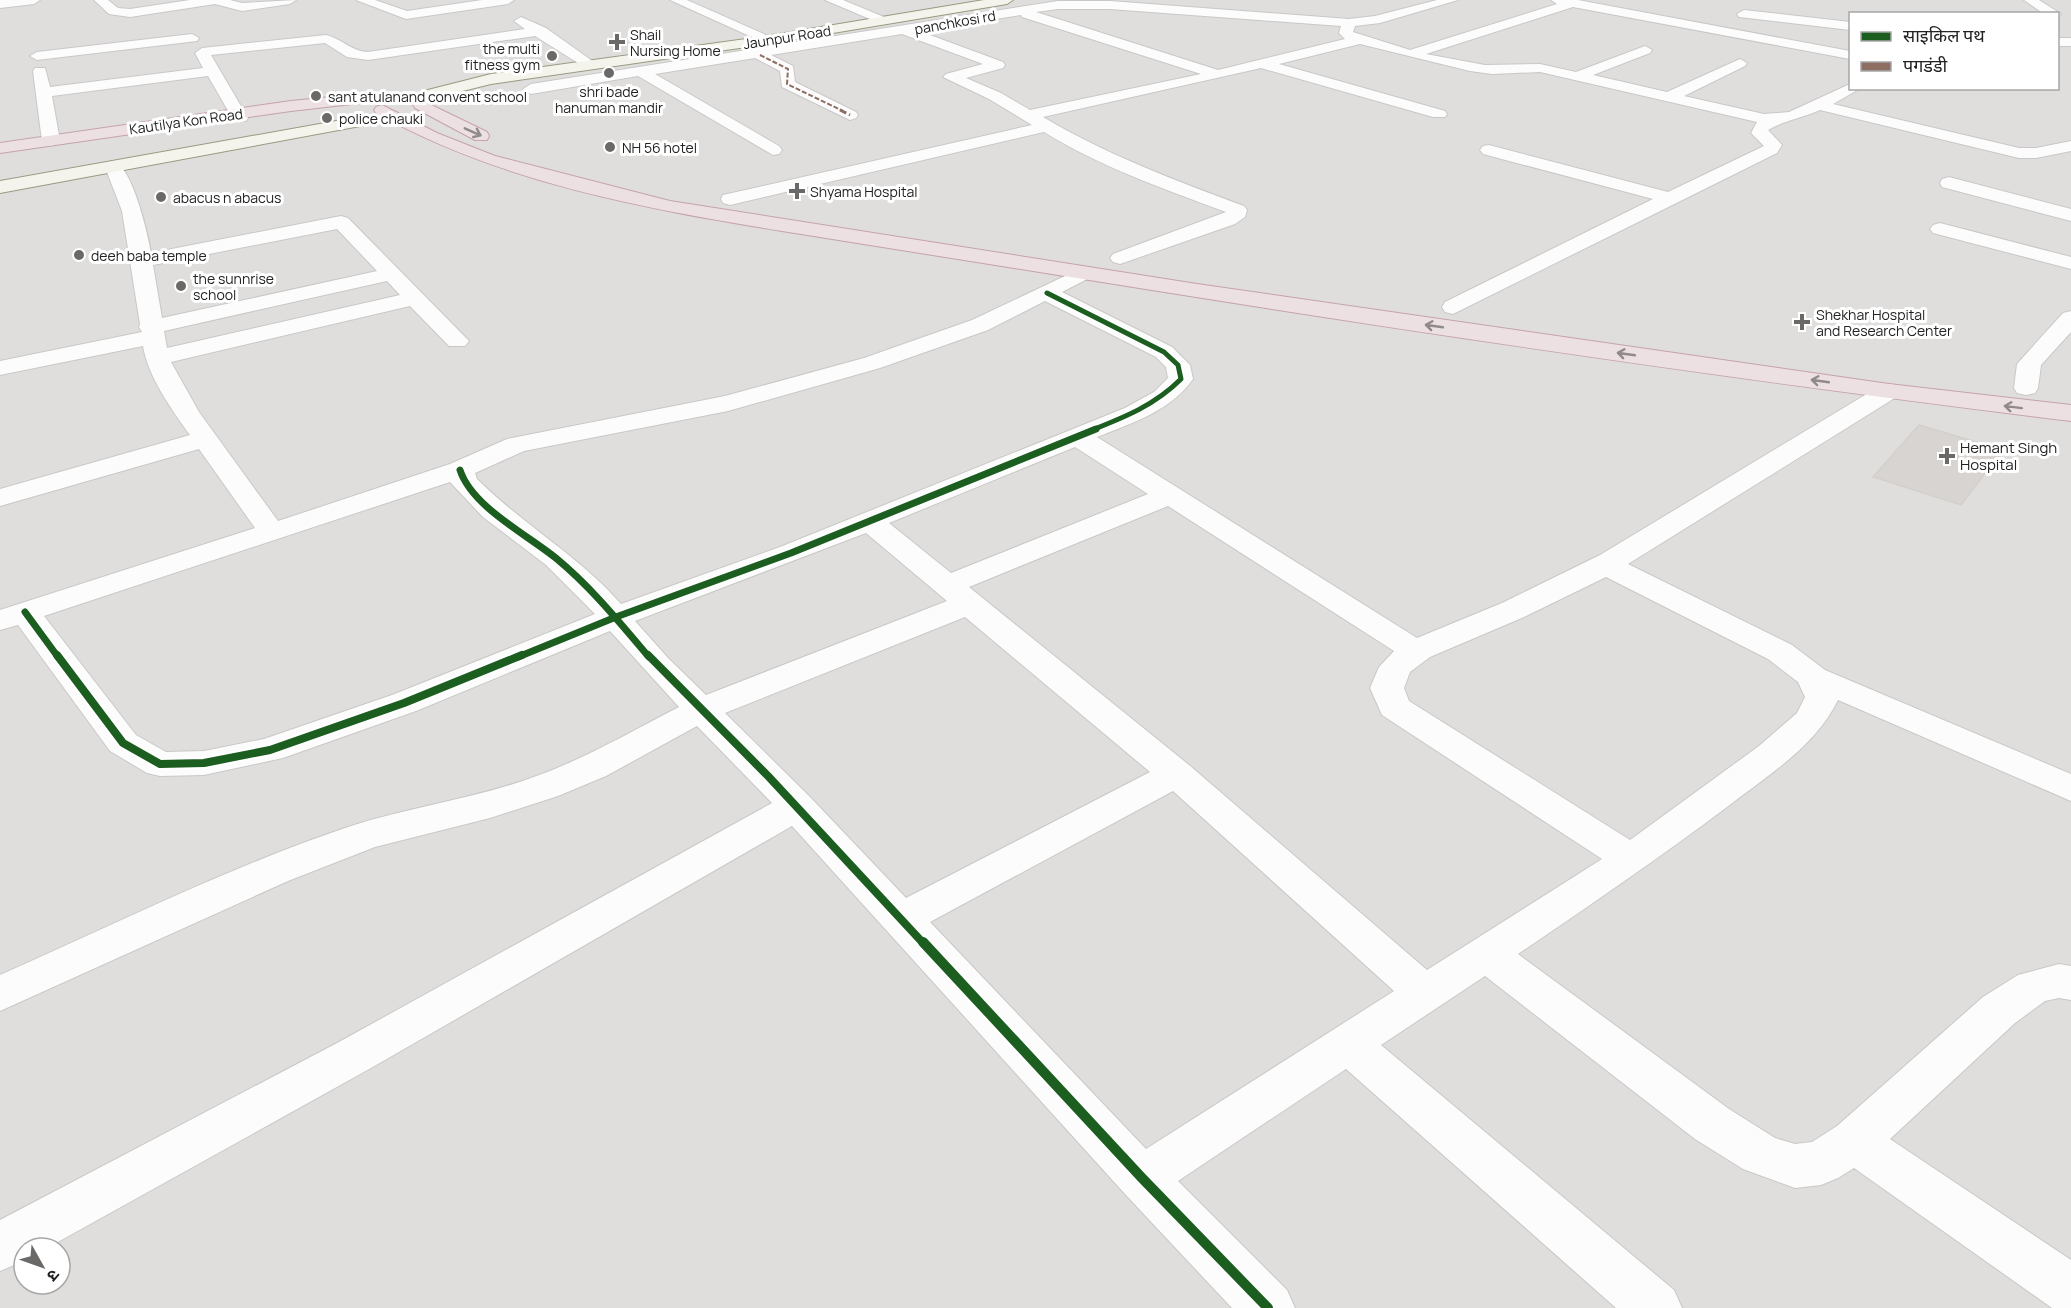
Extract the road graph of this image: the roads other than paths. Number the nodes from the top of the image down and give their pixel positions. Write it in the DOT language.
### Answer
graph roads {
  1 [pos="34,0"];
  2 [pos="100,0"];
  3 [pos="215,0"];
  4 [pos="290,0"];
  5 [pos="362,0"];
  6 [pos="508,0"];
  7 [pos="676,0"];
  8 [pos="831,0"];
  9 [pos="1452,0"];
  10 [pos="1557,0"];
  11 [pos="2030,0"];
  12 [pos="978,1"];
  13 [pos="483,2"];
  14 [pos="1572,3"];
  15 [pos="0,4"];
  16 [pos="1011,8"];
  17 [pos="1728,12"];
  18 [pos="2051,12"];
  19 [pos="179,16"];
  20 [pos="877,17"];
  21 [pos="1349,23"];
  22 [pos="1849,26"];
  23 [pos="905,30"];
  24 [pos="541,31"];
  25 [pos="759,35"];
  26 [pos="192,38"];
  27 [pos="1360,40"];
  28 [pos="1645,50"];
  29 [pos="202,52"];
  30 [pos="1413,53"];
  31 [pos="1489,53"];
  32 [pos="1849,54"];
  33 [pos="760,55"];
  34 [pos="588,62"];
  35 [pos="1455,63"];
  36 [pos="1740,63"];
  37 [pos="1261,64"];
  38 [pos="212,71"];
  39 [pos="643,73"];
  40 [pos="1217,74"];
  41 [pos="1575,76"];
  42 [pos="531,89"];
  43 [pos="1850,90"];
  44 [pos="45,92"];
  45 [pos="419,98"];
  46 [pos="1668,98"];
  47 [pos="379,105"];
  48 [pos="1819,105"];
  49 [pos="1438,114"];
  50 [pos="850,115"];
  51 [pos="238,116"];
  52 [pos="1026,116"];
  53 [pos="1773,120"];
  54 [pos="1045,127"];
  55 [pos="51,141"];
  56 [pos="2071,146"];
  57 [pos="0,148"];
  58 [pos="773,150"];
  59 [pos="1489,150"];
  60 [pos="0,153"];
  61 [pos="114,166"];
  62 [pos="1949,183"];
  63 [pos="0,187"];
  64 [pos="1670,198"];
  65 [pos="730,199"];
  66 [pos="2071,215"];
  67 [pos="1940,229"];
  68 [pos="1120,258"];
  69 [pos="142,261"];
  70 [pos="2071,263"];
  71 [pos="1166,265"];
  72 [pos="1084,273"];
  73 [pos="392,274"];
  74 [pos="1047,293"];
  75 [pos="415,298"];
  76 [pos="1430,304"];
  77 [pos="1453,307"];
  78 [pos="2071,318"];
  79 [pos="153,341"];
  80 [pos="457,341"];
  81 [pos="0,368"];
  82 [pos="2037,389"];
  83 [pos="1889,391"];
  84 [pos="2071,413"];
  85 [pos="1078,437"];
  86 [pos="205,439"];
  87 [pos="460,470"];
  88 [pos="1170,495"];
  89 [pos="0,498"];
  90 [pos="870,522"];
  91 [pos="272,532"];
  92 [pos="1604,564"];
  93 [pos="959,594"];
  94 [pos="13,616"];
  95 [pos="616,617"];
  96 [pos="1416,651"];
  97 [pos="1813,677"];
  98 [pos="700,710"];
  99 [pos="1176,774"];
  100 [pos="2071,788"];
  101 [pos="797,806"];
  102 [pos="1631,859"];
  103 [pos="903,918"];
  104 [pos="1487,954"];
  105 [pos="2071,983"];
  106 [pos="1425,993"];
  107 [pos="0,994"];
  108 [pos="1347,1043"];
  109 [pos="1854,1141"];
  110 [pos="1142,1178"];
  111 [pos="0,1247"];
  112 [pos="2071,1290"];
  113 [pos="1268,1308"];
  114 [pos="1655,1308"];
  1 -- 15 [label="street"];
  2 -- 3 [label="street"];
  3 -- 4 [label="street"];
  5 -- 13 [label="street"];
  6 -- 13 [label="street"];
  7 -- 25 [label="street"];
  8 -- 20 [label="street"];
  9 -- 21 [label="street, panchkosi rd"];
  10 -- 14 [label="street"];
  11 -- 18 [label="street"];
  12 -- 16 [label="street, Jaunpur Road"];
  12 -- 20 [label="street, Jaunpur Road"];
  12 -- 34 [label="street, Jaunpur Road"];
  13 -- 24 [label="street"];
  14 -- 30 [label="street"];
  14 -- 32 [label="street"];
  16 -- 21 [label="street, panchkosi rd"];
  16 -- 23 [label="street, panchkosi rd"];
  16 -- 40 [label="street"];
  17 -- 22 [label="street"];
  19 -- 26 [label="street"];
  20 -- 25 [label="street, Jaunpur Road"];
  21 -- 27 [label="street"];
  23 -- 33 [label="street, panchkosi rd"];
  23 -- 52 [label="street"];
  24 -- 29 [label="street"];
  24 -- 34 [label="street"];
  25 -- 34 [label="street, Jaunpur Road"];
  26 -- 29 [label="street"];
  26 -- 44 [label="street"];
  27 -- 30 [label="street"];
  27 -- 37 [label="street"];
  28 -- 41 [label="street"];
  29 -- 38 [label="street"];
  30 -- 35 [label="street"];
  31 -- 35 [label="street"];
  33 -- 39 [label="street, panchkosi rd"];
  33 -- 50 [label="street"];
  34 -- 45 [label="street, Jaunpur Road"];
  35 -- 41 [label="street"];
  36 -- 46 [label="street"];
  37 -- 40 [label="street"];
  37 -- 49 [label="street"];
  38 -- 44 [label="street"];
  38 -- 51 [label="street"];
  39 -- 42 [label="street, panchkosi rd"];
  39 -- 58 [label="street"];
  40 -- 52 [label="street"];
  41 -- 46 [label="street"];
  43 -- 48 [label="street"];
  44 -- 55 [label="street"];
  45 -- 47 [label="highway, Kautilya Kon Road"];
  45 -- 65 [label="highway, one-way"];
  46 -- 53 [label="street"];
  47 -- 51 [label="highway, Kautilya Kon Road"];
  47 -- 61 [label="street"];
  47 -- 72 [label="highway"];
  48 -- 53 [label="street"];
  48 -- 56 [label="street"];
  51 -- 55 [label="highway, Kautilya Kon Road"];
  51 -- 60 [label="highway, Kautilya Kon Road"];
  52 -- 54 [label="street"];
  53 -- 64 [label="street"];
  54 -- 65 [label="street"];
  54 -- 68 [label="street"];
  55 -- 57 [label="highway, Kautilya Kon Road"];
  59 -- 64 [label="street"];
  61 -- 63 [label="street"];
  61 -- 69 [label="street"];
  62 -- 66 [label="street"];
  64 -- 77 [label="street"];
  65 -- 68 [label="highway"];
  67 -- 70 [label="street"];
  68 -- 71 [label="highway"];
  69 -- 73 [label="street"];
  69 -- 79 [label="street"];
  72 -- 74 [label="street"];
  83 -- 72 [label="highway, one-way"];
  73 -- 75 [label="street"];
  73 -- 79 [label="street"];
  74 -- 85 [label="street"];
  74 -- 87 [label="street"];
  75 -- 79 [label="street"];
  75 -- 80 [label="street"];
  76 -- 77 [label="highway"];
  77 -- 82 [label="highway"];
  78 -- 82 [label="street"];
  79 -- 81 [label="street"];
  79 -- 86 [label="street"];
  84 -- 83 [label="highway, one-way"];
  83 -- 92 [label="street"];
  85 -- 88 [label="street"];
  85 -- 90 [label="street"];
  86 -- 89 [label="street"];
  86 -- 91 [label="street"];
  87 -- 91 [label="street"];
  87 -- 95 [label="street"];
  88 -- 93 [label="street"];
  88 -- 96 [label="street"];
  90 -- 93 [label="street"];
  90 -- 95 [label="street"];
  91 -- 94 [label="street"];
  92 -- 96 [label="street"];
  92 -- 97 [label="street"];
  93 -- 98 [label="street"];
  93 -- 99 [label="street"];
  94 -- 95 [label="street"];
  95 -- 98 [label="street"];
  96 -- 102 [label="street"];
  97 -- 100 [label="street"];
  97 -- 102 [label="street"];
  98 -- 101 [label="street"];
  98 -- 107 [label="street"];
  99 -- 103 [label="street"];
  99 -- 106 [label="street"];
  101 -- 103 [label="street"];
  101 -- 111 [label="street"];
  102 -- 104 [label="street"];
  103 -- 110 [label="street"];
  104 -- 106 [label="street"];
  104 -- 109 [label="street"];
  105 -- 109 [label="street"];
  106 -- 108 [label="street"];
  108 -- 110 [label="street"];
  108 -- 114 [label="street"];
  109 -- 112 [label="street"];
  110 -- 113 [label="street"];
}
